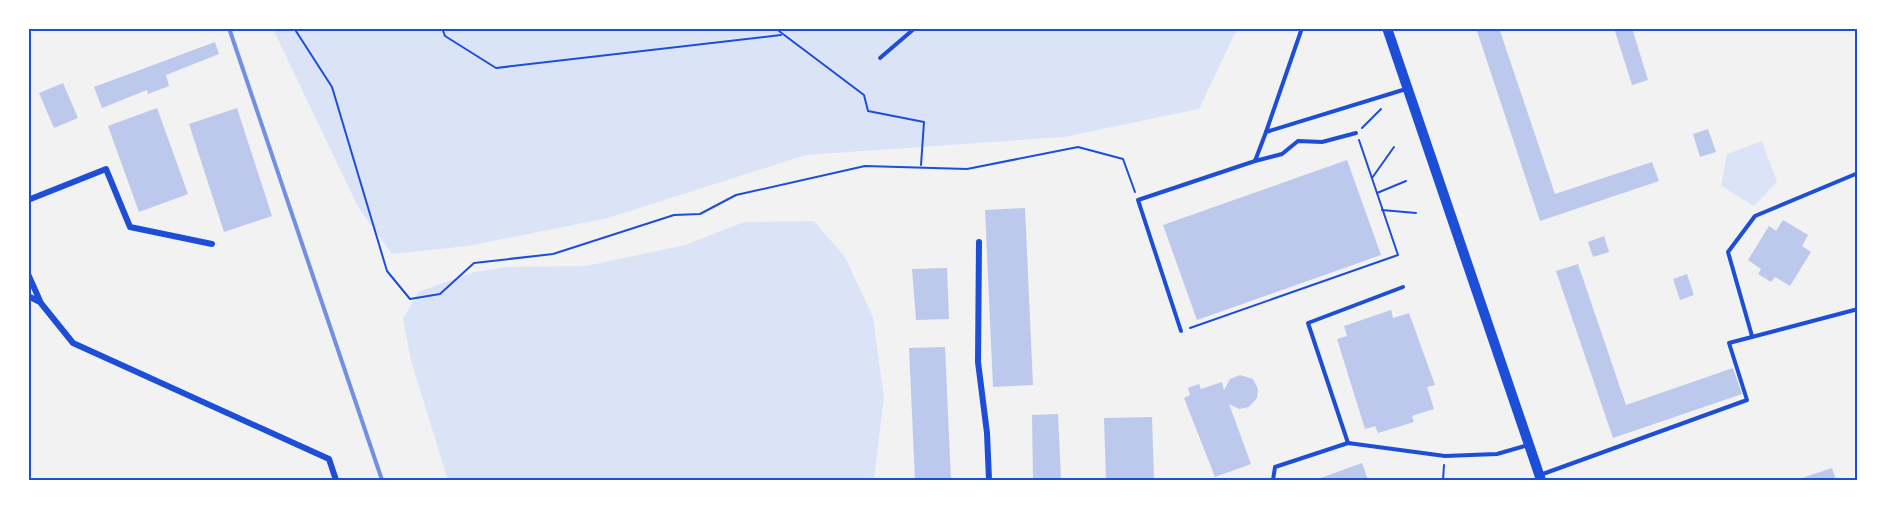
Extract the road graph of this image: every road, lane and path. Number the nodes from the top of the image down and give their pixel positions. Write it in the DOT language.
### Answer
graph roads {
  1 [pos="294,28"];
  2 [pos="442,28"];
  3 [pos="775,28"];
  4 [pos="915,28"];
  5 [pos="1302,28"];
  6 [pos="1387,28"];
  7 [pos="781,35"];
  8 [pos="880,58"];
  9 [pos="1407,89"];
  10 [pos="1381,109"];
  11 [pos="1266,132"];
  12 [pos="1356,133"];
  13 [pos="1394,147"];
  14 [pos="1255,161"];
  15 [pos="921,165"];
  16 [pos="1857,173"];
  17 [pos="1372,178"];
  18 [pos="1406,182"];
  19 [pos="1377,193"];
  20 [pos="28,200"];
  21 [pos="1138,200"];
  22 [pos="1382,210"];
  23 [pos="1416,213"];
  24 [pos="979,242"];
  25 [pos="212,244"];
  26 [pos="28,274"];
  27 [pos="1403,287"];
  28 [pos="28,296"];
  29 [pos="40,302"];
  30 [pos="1857,309"];
  31 [pos="1182,331"];
  32 [pos="1752,336"];
  33 [pos="1348,443"];
  34 [pos="1528,444"];
  35 [pos="1444,456"];
  36 [pos="1540,478"];
  37 [pos="336,480"];
  38 [pos="989,480"];
  39 [pos="1274,480"];
  40 [pos="1443,480"];
  1 -- 15 [label="path"];
  2 -- 7 [label="path"];
  3 -- 7 [label="path"];
  4 -- 8 [label="lane"];
  5 -- 11 [label="lane"];
  6 -- 9 [label="main road"];
  7 -- 15 [label="path"];
  9 -- 11 [label="lane"];
  9 -- 34 [label="main road"];
  10 -- 12 [label="path"];
  11 -- 14 [label="lane"];
  12 -- 14 [label="lane"];
  12 -- 17 [label="path"];
  13 -- 17 [label="path"];
  14 -- 21 [label="lane"];
  15 -- 21 [label="path"];
  16 -- 32 [label="lane"];
  17 -- 19 [label="path"];
  18 -- 19 [label="path"];
  19 -- 22 [label="path"];
  20 -- 25 [label="street"];
  21 -- 31 [label="lane"];
  22 -- 23 [label="path"];
  22 -- 31 [label="path"];
  24 -- 38 [label="street"];
  26 -- 29 [label="street"];
  27 -- 33 [label="lane"];
  28 -- 29 [label="street"];
  29 -- 37 [label="street"];
  30 -- 32 [label="lane"];
  32 -- 36 [label="lane"];
  33 -- 35 [label="lane"];
  33 -- 39 [label="lane"];
  34 -- 35 [label="lane"];
  34 -- 36 [label="main road"];
  35 -- 40 [label="path"];
}
